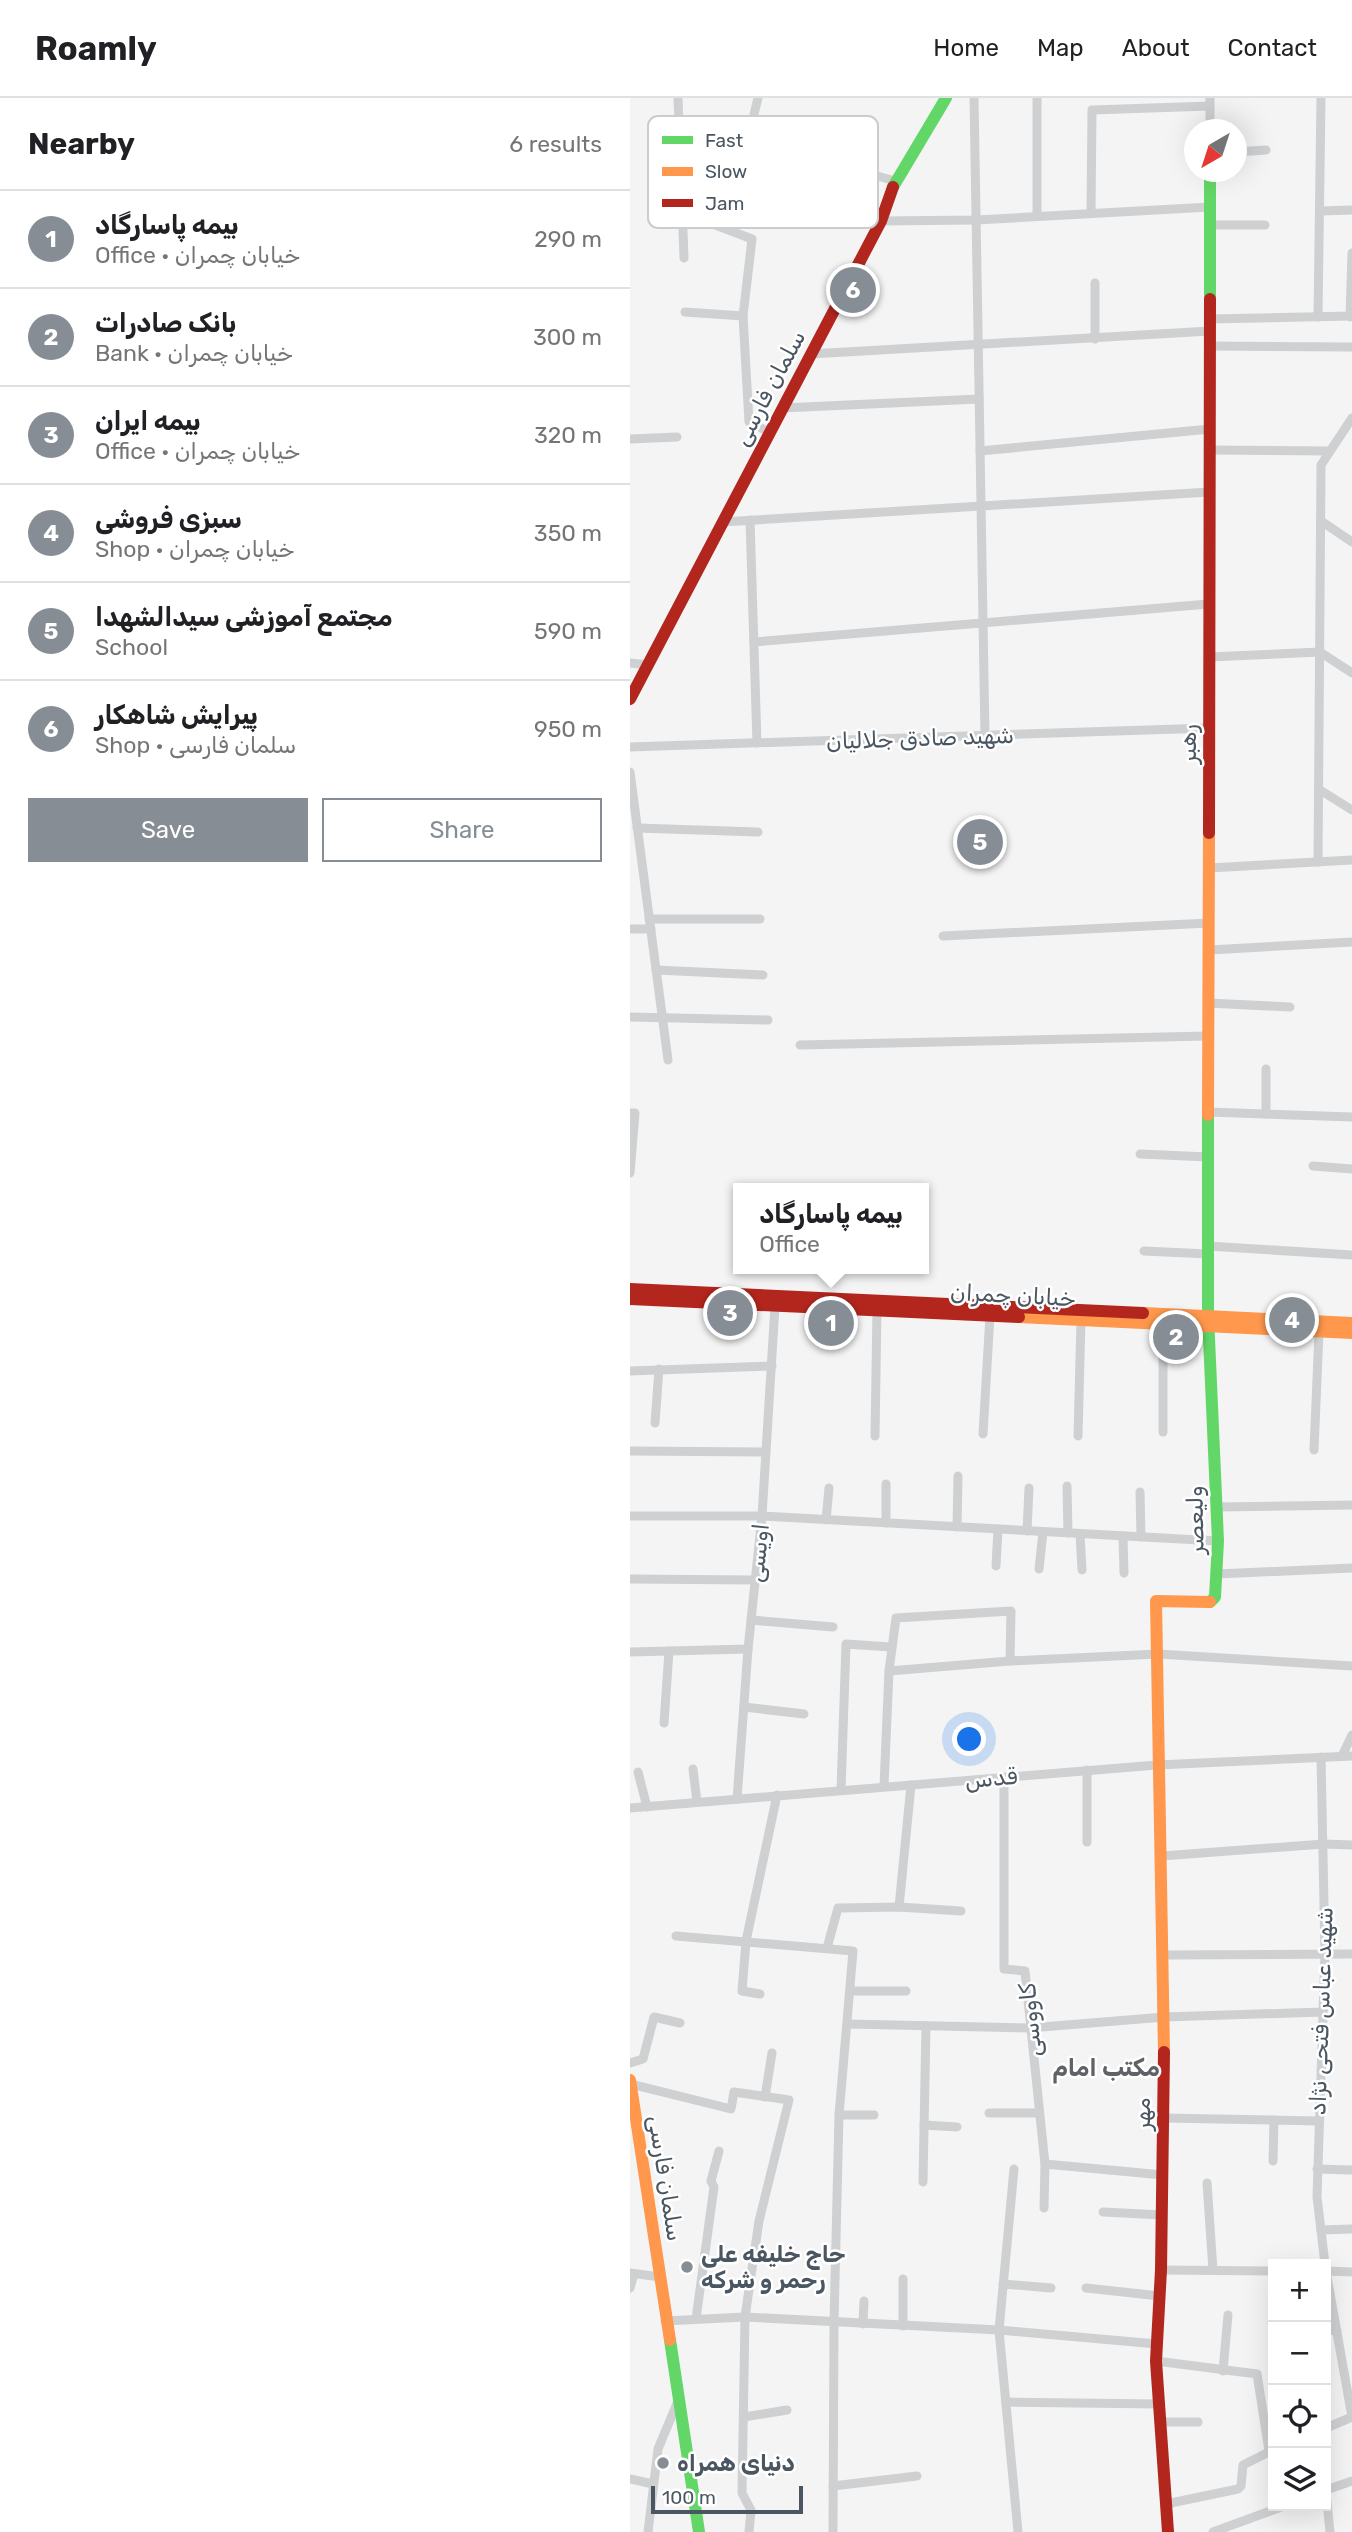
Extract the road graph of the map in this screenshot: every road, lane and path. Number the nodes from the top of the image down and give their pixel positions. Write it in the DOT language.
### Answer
graph roads {
  1 [pos="678,98"];
  2 [pos="758,98"];
  3 [pos="946,98"];
  4 [pos="974,98"];
  5 [pos="1037,98"];
  6 [pos="1321,98"];
  7 [pos="1210,102"];
  8 [pos="680,116"];
  9 [pos="754,116"];
  10 [pos="1266,150"];
  11 [pos="1247,151"];
  12 [pos="878,176"];
  13 [pos="895,181"];
  14 [pos="1210,182"];
  15 [pos="1210,207"];
  16 [pos="1352,210"];
  17 [pos="1320,211"];
  18 [pos="1091,212"];
  19 [pos="1037,215"];
  20 [pos="976,220"];
  21 [pos="881,221"];
  22 [pos="1210,225"];
  23 [pos="1265,225"];
  24 [pos="878,227"];
  25 [pos="684,228"];
  26 [pos="723,228"];
  27 [pos="877,228"];
  28 [pos="1352,253"];
  29 [pos="684,258"];
  30 [pos="1095,283"];
  31 [pos="685,312"];
  32 [pos="743,316"];
  33 [pos="1351,316"];
  34 [pos="1318,317"];
  35 [pos="1210,325"];
  36 [pos="1095,339"];
  37 [pos="978,345"];
  38 [pos="1210,346"];
  39 [pos="1352,347"];
  40 [pos="811,354"];
  41 [pos="979,399"];
  42 [pos="782,408"];
  43 [pos="1352,418"];
  44 [pos="1210,429"];
  45 [pos="769,432"];
  46 [pos="677,437"];
  47 [pos="630,439"];
  48 [pos="1210,450"];
  49 [pos="980,451"];
  50 [pos="1330,451"];
  51 [pos="1209,492"];
  52 [pos="981,506"];
  53 [pos="750,520"];
  54 [pos="1321,521"];
  55 [pos="722,522"];
  56 [pos="1352,542"];
  57 [pos="1209,604"];
  58 [pos="984,623"];
  59 [pos="754,642"];
  60 [pos="1320,652"];
  61 [pos="1209,657"];
  62 [pos="630,663"];
  63 [pos="649,665"];
  64 [pos="1352,673"];
  65 [pos="630,699"];
  66 [pos="1209,728"];
  67 [pos="985,736"];
  68 [pos="757,743"];
  69 [pos="630,747"];
  70 [pos="630,772"];
  71 [pos="1320,790"];
  72 [pos="1352,810"];
  73 [pos="638,828"];
  74 [pos="758,832"];
  75 [pos="1352,860"];
  76 [pos="1318,862"];
  77 [pos="1209,868"];
  78 [pos="649,919"];
  79 [pos="760,919"];
  80 [pos="1209,923"];
  81 [pos="630,929"];
  82 [pos="651,929"];
  83 [pos="943,936"];
  84 [pos="1352,942"];
  85 [pos="1209,950"];
  86 [pos="656,970"];
  87 [pos="763,975"];
  88 [pos="1209,1003"];
  89 [pos="1290,1007"];
  90 [pos="630,1017"];
  91 [pos="663,1018"];
  92 [pos="768,1020"];
  93 [pos="1208,1036"];
  94 [pos="800,1045"];
  95 [pos="668,1060"];
  96 [pos="1266,1069"];
  97 [pos="1208,1112"];
  98 [pos="630,1113"];
  99 [pos="1266,1114"];
  100 [pos="1352,1117"];
  101 [pos="1140,1154"];
  102 [pos="1208,1157"];
  103 [pos="1314,1166"];
  104 [pos="1352,1169"];
  105 [pos="630,1173"];
  106 [pos="1208,1250"];
  107 [pos="1144,1251"];
  108 [pos="1352,1255"];
  109 [pos="630,1289"];
  110 [pos="630,1300"];
  111 [pos="775,1306"];
  112 [pos="877,1309"];
  113 [pos="990,1315"];
  114 [pos="1081,1319"];
  115 [pos="1208,1322"];
  116 [pos="1352,1323"];
  117 [pos="1163,1325"];
  118 [pos="1319,1332"];
  119 [pos="1352,1333"];
  120 [pos="772,1366"];
  121 [pos="659,1369"];
  122 [pos="630,1371"];
  123 [pos="655,1423"];
  124 [pos="1163,1432"];
  125 [pos="983,1434"];
  126 [pos="875,1436"];
  127 [pos="1079,1436"];
  128 [pos="1314,1450"];
  129 [pos="630,1451"];
  130 [pos="765,1452"];
  131 [pos="958,1476"];
  132 [pos="886,1484"];
  133 [pos="1067,1486"];
  134 [pos="828,1488"];
  135 [pos="1029,1488"];
  136 [pos="1140,1492"];
  137 [pos="1352,1505"];
  138 [pos="1216,1507"];
  139 [pos="630,1516"];
  140 [pos="762,1516"];
  141 [pos="826,1520"];
  142 [pos="886,1523"];
  143 [pos="957,1527"];
  144 [pos="998,1529"];
  145 [pos="1027,1531"];
  146 [pos="1043,1532"];
  147 [pos="1068,1533"];
  148 [pos="1080,1534"];
  149 [pos="1123,1536"];
  150 [pos="1140,1537"];
  151 [pos="1218,1541"];
  152 [pos="996,1566"];
  153 [pos="1039,1569"];
  154 [pos="1352,1569"];
  155 [pos="1082,1570"];
  156 [pos="1124,1573"];
  157 [pos="1217,1574"];
  158 [pos="630,1579"];
  159 [pos="755,1580"];
  160 [pos="751,1620"];
  161 [pos="832,1627"];
  162 [pos="892,1643"];
  163 [pos="748,1649"];
  164 [pos="669,1651"];
  165 [pos="630,1652"];
  166 [pos="1158,1654"];
  167 [pos="1010,1661"];
  168 [pos="1352,1666"];
  169 [pos="889,1671"];
  170 [pos="744,1707"];
  171 [pos="804,1714"];
  172 [pos="664,1723"];
  173 [pos="1352,1735"];
  174 [pos="1321,1756"];
  175 [pos="1347,1756"];
  176 [pos="1157,1765"];
  177 [pos="693,1769"];
  178 [pos="1087,1770"];
  179 [pos="638,1772"];
  180 [pos="1004,1777"];
  181 [pos="911,1785"];
  182 [pos="884,1786"];
  183 [pos="841,1790"];
  184 [pos="777,1795"];
  185 [pos="737,1799"];
  186 [pos="697,1802"];
  187 [pos="647,1807"];
  188 [pos="630,1808"];
  189 [pos="1087,1842"];
  190 [pos="1324,1844"];
  191 [pos="1352,1844"];
  192 [pos="1162,1856"];
  193 [pos="899,1907"];
  194 [pos="961,1911"];
  195 [pos="676,1936"];
  196 [pos="746,1941"];
  197 [pos="827,1948"];
  198 [pos="1325,1953"];
  199 [pos="1352,1954"];
  200 [pos="1162,1955"];
  201 [pos="850,1991"];
  202 [pos="906,1991"];
  203 [pos="760,1994"];
  204 [pos="1323,2012"];
  205 [pos="1164,2017"];
  206 [pos="680,2023"];
  207 [pos="848,2024"];
  208 [pos="926,2026"];
  209 [pos="1030,2028"];
  210 [pos="772,2053"];
  211 [pos="630,2063"];
  212 [pos="630,2082"];
  213 [pos="765,2097"];
  214 [pos="989,2113"];
  215 [pos="1039,2113"];
  216 [pos="839,2115"];
  217 [pos="874,2115"];
  218 [pos="1162,2118"];
  219 [pos="1274,2120"];
  220 [pos="1318,2121"];
  221 [pos="925,2125"];
  222 [pos="957,2127"];
  223 [pos="719,2151"];
  224 [pos="1273,2161"];
  225 [pos="1045,2164"];
  226 [pos="1014,2169"];
  227 [pos="1317,2169"];
  228 [pos="1351,2170"];
  229 [pos="1163,2175"];
  230 [pos="923,2182"];
  231 [pos="1206,2183"];
  232 [pos="1044,2208"];
  233 [pos="1103,2212"];
  234 [pos="1162,2215"];
  235 [pos="1351,2229"];
  236 [pos="1321,2230"];
  237 [pos="1324,2259"];
  238 [pos="1161,2270"];
  239 [pos="1213,2270"];
  240 [pos="1268,2271"];
  241 [pos="1331,2271"];
  242 [pos="1352,2272"];
  243 [pos="632,2273"];
  244 [pos="660,2277"];
  245 [pos="903,2279"];
  246 [pos="1003,2284"];
  247 [pos="630,2288"];
  248 [pos="1051,2288"];
  249 [pos="1086,2288"];
  250 [pos="1160,2296"];
  251 [pos="864,2301"];
  252 [pos="1331,2301"];
  253 [pos="1228,2315"];
  254 [pos="745,2317"];
  255 [pos="696,2319"];
  256 [pos="665,2321"];
  257 [pos="834,2322"];
  258 [pos="863,2324"];
  259 [pos="903,2326"];
  260 [pos="999,2330"];
  261 [pos="1331,2330"];
  262 [pos="1336,2331"];
  263 [pos="1157,2344"];
  264 [pos="1156,2361"];
  265 [pos="1223,2371"];
  266 [pos="678,2399"];
  267 [pos="1006,2402"];
  268 [pos="1159,2404"];
  269 [pos="787,2410"];
  270 [pos="744,2417"];
  271 [pos="1352,2417"];
  272 [pos="1198,2421"];
  273 [pos="1160,2423"];
  274 [pos="1331,2426"];
  275 [pos="1271,2448"];
  276 [pos="1268,2452"];
  277 [pos="917,2476"];
  278 [pos="630,2479"];
  279 [pos="1352,2482"];
  280 [pos="653,2484"];
  281 [pos="833,2486"];
  282 [pos="1331,2489"];
  283 [pos="1166,2504"];
  284 [pos="1270,2511"];
  285 [pos="1328,2511"];
  286 [pos="648,2532"];
  287 [pos="699,2532"];
  288 [pos="749,2532"];
  289 [pos="833,2532"];
  290 [pos="1018,2532"];
  291 [pos="1168,2532"];
  292 [pos="1213,2532"];
  293 [pos="1331,2532"];
  1 -- 8 [label="street"];
  2 -- 9 [label="street"];
  3 -- 13 [label="main road, سلمان فارسی"];
  4 -- 20 [label="street"];
  5 -- 19 [label="street"];
  6 -- 17 [label="street"];
  7 -- 18 [label="street"];
  10 -- 11 [label="street"];
  12 -- 13 [label="street"];
  13 -- 21 [label="main road, سلمان فارسی"];
  14 -- 15 [label="main road, رهبر"];
  15 -- 18 [label="street"];
  15 -- 22 [label="main road, رهبر"];
  16 -- 17 [label="street"];
  17 -- 34 [label="street"];
  18 -- 19 [label="street"];
  19 -- 20 [label="street"];
  20 -- 21 [label="street"];
  20 -- 37 [label="street"];
  21 -- 24 [label="main road, سلمان فارسی"];
  22 -- 23 [label="street"];
  22 -- 35 [label="main road, رهبر"];
  25 -- 29 [label="street"];
  26 -- 32 [label="street"];
  27 -- 40 [label="main road, سلمان فارسی"];
  28 -- 33 [label="street"];
  30 -- 36 [label="street"];
  31 -- 32 [label="street"];
  32 -- 45 [label="street"];
  33 -- 34 [label="street"];
  34 -- 35 [label="street"];
  35 -- 36 [label="street"];
  35 -- 38 [label="main road, رهبر"];
  36 -- 37 [label="street"];
  37 -- 40 [label="street"];
  37 -- 41 [label="street"];
  38 -- 39 [label="street"];
  38 -- 44 [label="main road, رهبر"];
  40 -- 42 [label="main road, سلمان فارسی"];
  41 -- 42 [label="street"];
  41 -- 49 [label="street"];
  42 -- 45 [label="main road, سلمان فارسی"];
  43 -- 50 [label="street"];
  44 -- 48 [label="main road, رهبر"];
  44 -- 49 [label="street"];
  45 -- 55 [label="main road, سلمان فارسی"];
  46 -- 47 [label="street"];
  48 -- 50 [label="street"];
  48 -- 51 [label="main road, رهبر"];
  49 -- 52 [label="street"];
  50 -- 54 [label="street"];
  51 -- 52 [label="street"];
  51 -- 57 [label="main road, رهبر"];
  52 -- 53 [label="street"];
  52 -- 58 [label="street"];
  53 -- 55 [label="street"];
  53 -- 59 [label="street"];
  54 -- 56 [label="street"];
  54 -- 60 [label="street"];
  55 -- 63 [label="main road, سلمان فارسی"];
  57 -- 58 [label="street"];
  57 -- 61 [label="main road, رهبر"];
  58 -- 59 [label="street"];
  58 -- 67 [label="street"];
  59 -- 68 [label="street"];
  60 -- 61 [label="street"];
  60 -- 64 [label="street"];
  60 -- 71 [label="street"];
  61 -- 66 [label="main road, رهبر"];
  62 -- 63 [label="street"];
  63 -- 65 [label="main road, سلمان فارسی"];
  66 -- 67 [label="street, شهید صادق جلالیان"];
  66 -- 77 [label="main road, رهبر"];
  67 -- 68 [label="street, شهید صادق جلالیان"];
  68 -- 69 [label="street, شهید صادق جلالیان"];
  70 -- 73 [label="street"];
  71 -- 72 [label="street"];
  71 -- 76 [label="street"];
  73 -- 74 [label="street"];
  73 -- 78 [label="street"];
  75 -- 76 [label="street"];
  76 -- 77 [label="street"];
  77 -- 80 [label="main road, رهبر"];
  78 -- 79 [label="street"];
  78 -- 82 [label="street"];
  80 -- 83 [label="street"];
  80 -- 85 [label="main road, رهبر"];
  81 -- 82 [label="street"];
  82 -- 86 [label="street"];
  84 -- 85 [label="street"];
  85 -- 88 [label="main road, رهبر"];
  86 -- 87 [label="street"];
  86 -- 91 [label="street"];
  88 -- 89 [label="street"];
  88 -- 93 [label="main road, رهبر"];
  90 -- 91 [label="street"];
  91 -- 92 [label="street"];
  91 -- 95 [label="street"];
  93 -- 94 [label="street"];
  93 -- 97 [label="main road, رهبر"];
  96 -- 99 [label="street"];
  97 -- 99 [label="street"];
  97 -- 102 [label="main road, رهبر"];
  98 -- 105 [label="street"];
  99 -- 100 [label="street"];
  101 -- 102 [label="street"];
  102 -- 106 [label="main road, رهبر"];
  103 -- 104 [label="street"];
  106 -- 107 [label="street"];
  106 -- 108 [label="street"];
  106 -- 115 [label="main road, رهبر"];
  109 -- 115 [label="main road, خیابان چمران"];
  110 -- 111 [label="main road, خیابان چمران"];
  111 -- 112 [label="main road, خیابان چمران"];
  111 -- 120 [label="street, اویسی"];
  112 -- 113 [label="main road, خیابان چمران"];
  112 -- 126 [label="street"];
  113 -- 114 [label="main road, خیابان چمران"];
  113 -- 125 [label="street"];
  114 -- 117 [label="main road, خیابان چمران"];
  114 -- 127 [label="street"];
  115 -- 116 [label="main road, خیابان چمران"];
  115 -- 117 [label="main road, خیابان چمران"];
  115 -- 118 [label="main road, خیابان چمران"];
  115 -- 138 [label="main road, ولیعصر"];
  117 -- 124 [label="street"];
  118 -- 119 [label="main road, خیابان چمران"];
  118 -- 128 [label="street"];
  120 -- 121 [label="street"];
  120 -- 130 [label="street, اویسی"];
  121 -- 122 [label="street"];
  121 -- 123 [label="street"];
  129 -- 130 [label="street"];
  130 -- 140 [label="street, اویسی"];
  131 -- 143 [label="street"];
  132 -- 142 [label="street"];
  133 -- 147 [label="street"];
  134 -- 141 [label="street"];
  135 -- 145 [label="street"];
  136 -- 150 [label="street"];
  137 -- 138 [label="street"];
  138 -- 151 [label="main road, ولیعصر"];
  139 -- 140 [label="street"];
  140 -- 141 [label="street"];
  140 -- 159 [label="street, اویسی"];
  141 -- 142 [label="street"];
  142 -- 143 [label="street"];
  143 -- 144 [label="street"];
  144 -- 145 [label="street"];
  144 -- 152 [label="street"];
  145 -- 146 [label="street"];
  146 -- 147 [label="street"];
  146 -- 153 [label="street"];
  147 -- 148 [label="street"];
  148 -- 149 [label="street"];
  148 -- 155 [label="street"];
  149 -- 150 [label="street"];
  149 -- 156 [label="street"];
  150 -- 151 [label="street"];
  151 -- 157 [label="main road, ولیعصر"];
  154 -- 157 [label="street"];
  157 -- 166 [label="main road, ولیعصر"];
  158 -- 159 [label="street"];
  159 -- 160 [label="street, اویسی"];
  160 -- 161 [label="street"];
  160 -- 163 [label="street, اویسی"];
  162 -- 167 [label="street"];
  162 -- 169 [label="street"];
  162 -- 183 [label="street"];
  163 -- 164 [label="street"];
  163 -- 170 [label="street, اویسی"];
  164 -- 165 [label="street"];
  164 -- 172 [label="street"];
  166 -- 167 [label="street"];
  166 -- 168 [label="street"];
  166 -- 176 [label="main road, مهر"];
  167 -- 169 [label="street"];
  169 -- 182 [label="street"];
  170 -- 171 [label="street"];
  170 -- 185 [label="street, اویسی"];
  173 -- 175 [label="street"];
  174 -- 175 [label="street, قدس"];
  174 -- 176 [label="street, قدس"];
  174 -- 190 [label="street, شهید عباس فتحی نژاد"];
  176 -- 178 [label="street, قدس"];
  176 -- 192 [label="main road, مهر"];
  177 -- 186 [label="street"];
  178 -- 180 [label="street, قدس"];
  178 -- 189 [label="street"];
  179 -- 187 [label="street"];
  180 -- 181 [label="street, قدس"];
  180 -- 209 [label="street, کاووسی"];
  181 -- 182 [label="street, قدس"];
  181 -- 193 [label="street"];
  182 -- 183 [label="street, قدس"];
  183 -- 184 [label="street, قدس"];
  184 -- 185 [label="street, قدس"];
  184 -- 196 [label="street"];
  185 -- 186 [label="street, قدس"];
  186 -- 187 [label="street, قدس"];
  187 -- 188 [label="street, قدس"];
  190 -- 191 [label="street"];
  190 -- 192 [label="street"];
  190 -- 198 [label="street, شهید عباس فتحی نژاد"];
  192 -- 200 [label="main road, مهر"];
  193 -- 194 [label="street"];
  193 -- 197 [label="street"];
  195 -- 196 [label="street"];
  196 -- 197 [label="street"];
  196 -- 203 [label="street"];
  197 -- 201 [label="street"];
  198 -- 199 [label="street"];
  198 -- 200 [label="street"];
  198 -- 204 [label="street, شهید عباس فتحی نژاد"];
  200 -- 205 [label="main road, مهر"];
  201 -- 202 [label="street"];
  201 -- 207 [label="street"];
  204 -- 205 [label="street"];
  204 -- 220 [label="street, شهید عباس فتحی نژاد"];
  205 -- 209 [label="street"];
  205 -- 218 [label="main road, مهر"];
  206 -- 211 [label="street"];
  207 -- 208 [label="street"];
  207 -- 216 [label="street"];
  208 -- 209 [label="street"];
  208 -- 221 [label="street"];
  209 -- 215 [label="street, کاووسی"];
  210 -- 213 [label="street"];
  212 -- 213 [label="street"];
  212 -- 244 [label="main road, سلمان فارسی"];
  213 -- 254 [label="street"];
  214 -- 215 [label="street"];
  215 -- 225 [label="street, کاووسی"];
  216 -- 217 [label="street"];
  216 -- 257 [label="street"];
  218 -- 219 [label="street"];
  218 -- 229 [label="main road, مهر"];
  219 -- 220 [label="street"];
  219 -- 224 [label="street"];
  220 -- 227 [label="street, شهید عباس فتحی نژاد"];
  221 -- 222 [label="street"];
  221 -- 230 [label="street"];
  223 -- 255 [label="street"];
  225 -- 229 [label="street"];
  225 -- 232 [label="street, کاووسی"];
  226 -- 246 [label="street"];
  227 -- 228 [label="street"];
  227 -- 236 [label="street, شهید عباس فتحی نژاد"];
  229 -- 234 [label="main road, مهر"];
  231 -- 239 [label="street"];
  233 -- 234 [label="street"];
  234 -- 238 [label="main road, مهر"];
  235 -- 236 [label="street"];
  236 -- 237 [label="street, شهید عباس فتحی نژاد"];
  238 -- 239 [label="street"];
  238 -- 250 [label="main road, مهر"];
  239 -- 240 [label="street"];
  241 -- 242 [label="street"];
  243 -- 244 [label="street"];
  243 -- 247 [label="street"];
  244 -- 256 [label="main road, سلمان فارسی"];
  245 -- 259 [label="street"];
  246 -- 248 [label="street"];
  246 -- 260 [label="street"];
  249 -- 250 [label="street"];
  250 -- 263 [label="main road, مهر"];
  251 -- 258 [label="street"];
  252 -- 262 [label="street"];
  253 -- 265 [label="street"];
  254 -- 255 [label="street"];
  254 -- 257 [label="street"];
  254 -- 270 [label="street"];
  255 -- 256 [label="street"];
  256 -- 266 [label="main road, سلمان فارسی"];
  257 -- 258 [label="street"];
  257 -- 281 [label="street"];
  258 -- 259 [label="street"];
  259 -- 260 [label="street"];
  260 -- 263 [label="street"];
  260 -- 267 [label="street"];
  261 -- 262 [label="street"];
  262 -- 271 [label="street"];
  263 -- 264 [label="main road, مهر"];
  264 -- 265 [label="street"];
  264 -- 268 [label="main road, مهر"];
  265 -- 275 [label="street"];
  266 -- 280 [label="street"];
  266 -- 287 [label="main road, سلمان فارسی"];
  267 -- 268 [label="street"];
  267 -- 290 [label="street"];
  268 -- 273 [label="main road, مهر"];
  269 -- 270 [label="street"];
  270 -- 288 [label="street"];
  271 -- 274 [label="street"];
  272 -- 273 [label="street"];
  273 -- 283 [label="main road, مهر"];
  276 -- 283 [label="street"];
  277 -- 281 [label="street"];
  278 -- 280 [label="street"];
  279 -- 282 [label="street"];
  280 -- 286 [label="street"];
  281 -- 289 [label="street"];
  283 -- 291 [label="main road, مهر"];
  284 -- 292 [label="street"];
  285 -- 293 [label="street"];
}
